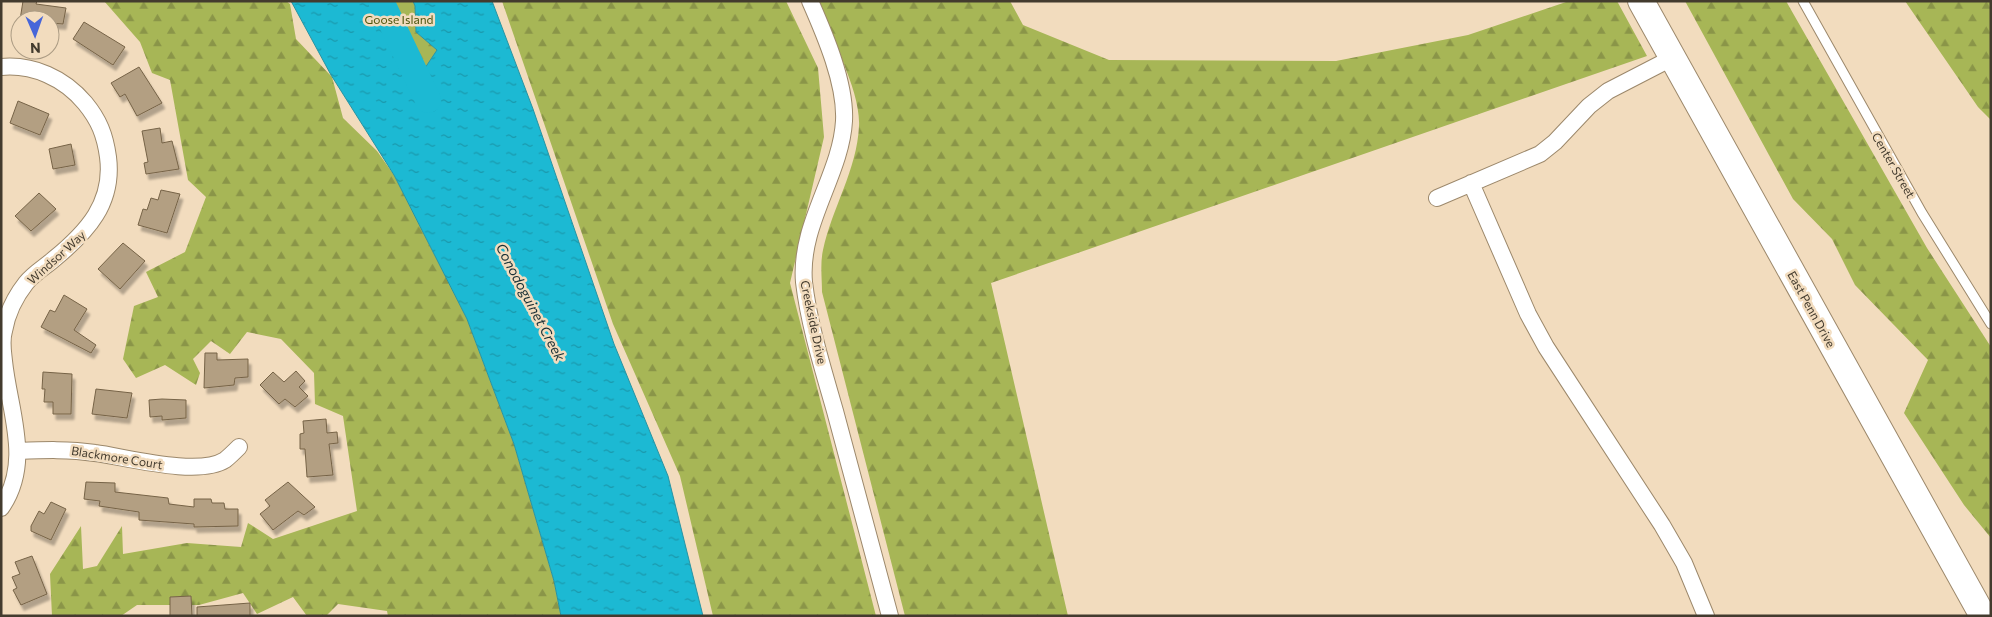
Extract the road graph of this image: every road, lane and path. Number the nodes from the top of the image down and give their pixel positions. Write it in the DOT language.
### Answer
graph roads {
  1 [pos="810,1"];
  2 [pos="1641,1"];
  3 [pos="1803,1"];
  4 [pos="1672,58"];
  5 [pos="1,66"];
  6 [pos="1471,183"];
  7 [pos="1437,198"];
  8 [pos="1991,324"];
  9 [pos="2,346"];
  10 [pos="239,447"];
  11 [pos="18,451"];
  12 [pos="1,508"];
  13 [pos="890,616"];
  14 [pos="1706,616"];
  15 [pos="1983,616"];
  1 -- 13 [label="street, Creekside Drive"];
  2 -- 4 [label="main road, East Penn Drive"];
  3 -- 8 [label="lane, Center Street"];
  4 -- 6 [label="street"];
  4 -- 15 [label="main road, East Penn Drive"];
  5 -- 9 [label="street, Windsor Way"];
  6 -- 7 [label="street"];
  6 -- 14 [label="street"];
  9 -- 11 [label="street, Windsor Way"];
  10 -- 11 [label="street, Blackmore Court"];
  11 -- 12 [label="street, Windsor Way"];
}
